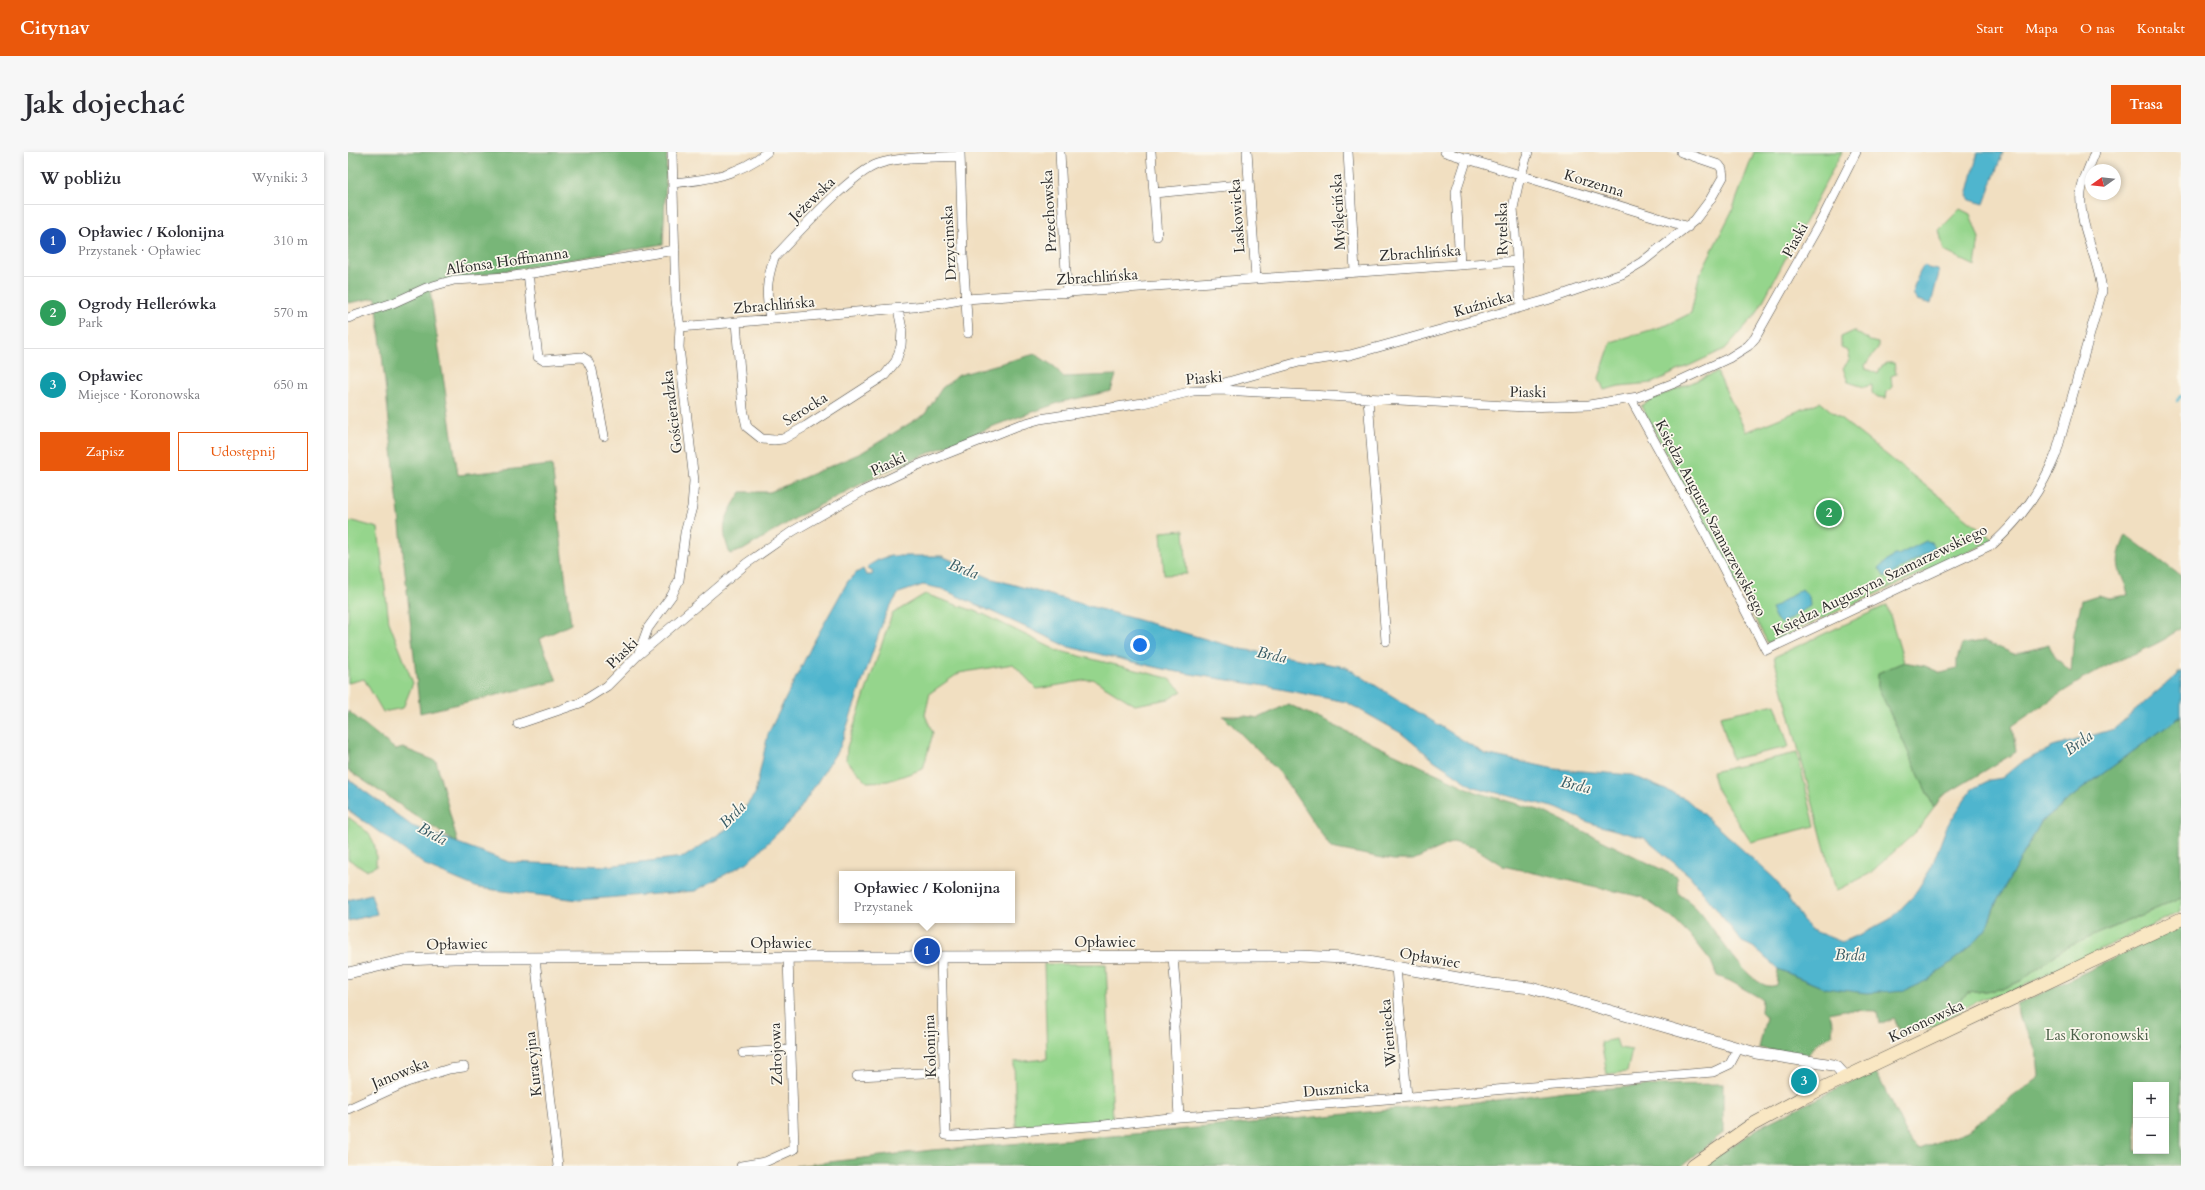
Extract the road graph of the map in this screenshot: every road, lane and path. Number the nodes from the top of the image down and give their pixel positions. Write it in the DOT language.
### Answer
graph roads {
  1 [pos="672,152"];
  2 [pos="767,152"];
  3 [pos="1060,152"];
  4 [pos="1151,152"];
  5 [pos="1247,152"];
  6 [pos="1348,152"];
  7 [pos="1445,152"];
  8 [pos="1528,152"];
  9 [pos="1681,152"];
  10 [pos="1856,152"];
  11 [pos="2095,152"];
  12 [pos="960,154"];
  13 [pos="1467,158"];
  14 [pos="1521,175"];
  15 [pos="673,183"];
  16 [pos="1249,184"];
  17 [pos="1154,193"];
  18 [pos="1688,227"];
  19 [pos="1157,236"];
  20 [pos="675,250"];
  21 [pos="1516,261"];
  22 [pos="1460,264"];
  23 [pos="1355,271"];
  24 [pos="528,273"];
  25 [pos="1256,278"];
  26 [pos="1067,293"];
  27 [pos="966,299"];
  28 [pos="1521,307"];
  29 [pos="898,309"];
  30 [pos="348,318"];
  31 [pos="770,320"];
  32 [pos="736,322"];
  33 [pos="680,327"];
  34 [pos="968,333"];
  35 [pos="1193,391"];
  36 [pos="1368,399"];
  37 [pos="1631,399"];
  38 [pos="604,436"];
  39 [pos="1386,641"];
  40 [pos="1766,650"];
  41 [pos="637,656"];
  42 [pos="518,724"];
  43 [pos="2181,918"];
  44 [pos="941,957"];
  45 [pos="1173,957"];
  46 [pos="535,958"];
  47 [pos="788,958"];
  48 [pos="1396,967"];
  49 [pos="348,973"];
  50 [pos="1738,1049"];
  51 [pos="790,1050"];
  52 [pos="743,1053"];
  53 [pos="464,1067"];
  54 [pos="945,1072"];
  55 [pos="857,1076"];
  56 [pos="1846,1077"];
  57 [pos="1407,1097"];
  58 [pos="348,1109"];
  59 [pos="1179,1117"];
  60 [pos="946,1135"];
  61 [pos="558,1166"];
  62 [pos="741,1166"];
  63 [pos="1693,1166"];
  1 -- 15 [label="street, Gościeradzka"];
  2 -- 15 [label="street"];
  3 -- 26 [label="street, Przechowska"];
  4 -- 17 [label="street"];
  5 -- 16 [label="street, Laskowicka"];
  6 -- 23 [label="street, Myślęcińska"];
  7 -- 13 [label="street, Korzenna"];
  8 -- 14 [label="street, Rytelska"];
  9 -- 18 [label="street, Kuźnicka"];
  10 -- 37 [label="street, Piaski"];
  11 -- 40 [label="street, Księdza Augustyna Szamarzewskiego"];
  12 -- 27 [label="street, Drzycimska"];
  12 -- 31 [label="street, Jeżewska"];
  13 -- 14 [label="street, Korzenna"];
  13 -- 22 [label="street"];
  14 -- 18 [label="street, Korzenna"];
  14 -- 21 [label="street, Rytelska"];
  15 -- 20 [label="street, Gościeradzka"];
  16 -- 17 [label="street"];
  16 -- 25 [label="street, Laskowicka"];
  17 -- 19 [label="street"];
  18 -- 28 [label="street, Kuźnicka"];
  20 -- 24 [label="street, Alfonsa Hoffmanna"];
  20 -- 33 [label="street, Gościeradzka"];
  21 -- 22 [label="street, Zbrachlińska"];
  21 -- 28 [label="street, Rytelska"];
  22 -- 23 [label="street, Zbrachlińska"];
  23 -- 25 [label="street, Zbrachlińska"];
  24 -- 30 [label="street, Alfonsa Hoffmanna"];
  24 -- 38 [label="street"];
  25 -- 26 [label="street, Zbrachlińska"];
  26 -- 27 [label="street, Zbrachlińska"];
  27 -- 29 [label="street, Zbrachlińska"];
  27 -- 34 [label="street, Drzycimska"];
  28 -- 35 [label="street, Kuźnicka"];
  29 -- 31 [label="street, Zbrachlińska"];
  29 -- 32 [label="street, Serocka"];
  31 -- 32 [label="street, Zbrachlińska"];
  32 -- 33 [label="street, Zbrachlińska"];
  33 -- 41 [label="street, Gościeradzka"];
  35 -- 36 [label="street, Piaski"];
  35 -- 41 [label="street, Piaski"];
  36 -- 37 [label="street, Piaski"];
  36 -- 39 [label="street"];
  37 -- 40 [label="street, Księdza Augusta Szamarzewskiego"];
  41 -- 42 [label="street, Piaski"];
  43 -- 56 [label="main road, Koronowska"];
  44 -- 45 [label="street, Opławiec"];
  44 -- 47 [label="street, Opławiec"];
  44 -- 54 [label="street, Kolonijna"];
  45 -- 48 [label="street, Opławiec"];
  45 -- 59 [label="street"];
  46 -- 47 [label="street, Opławiec"];
  46 -- 49 [label="street, Opławiec"];
  46 -- 61 [label="street, Kuracyjna"];
  47 -- 51 [label="street, Zdrojowa"];
  48 -- 50 [label="street, Opławiec"];
  48 -- 57 [label="street, Wieniecka"];
  50 -- 56 [label="street, Opławiec"];
  50 -- 57 [label="street, Dusznicka"];
  51 -- 52 [label="street"];
  51 -- 62 [label="street, Zdrojowa"];
  53 -- 58 [label="street, Janowska"];
  54 -- 55 [label="street"];
  54 -- 60 [label="street, Kolonijna"];
  56 -- 63 [label="main road, Koronowska"];
  57 -- 59 [label="street, Dusznicka"];
  59 -- 60 [label="street, Dusznicka"];
}
